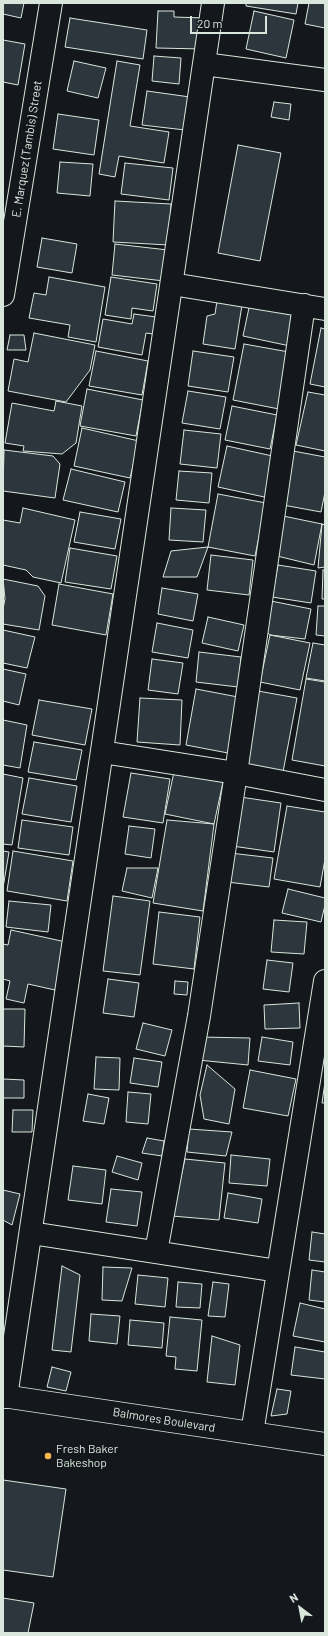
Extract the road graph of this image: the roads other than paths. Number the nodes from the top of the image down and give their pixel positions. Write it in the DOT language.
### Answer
graph roads {
  1 [pos="51,3"];
  2 [pos="213,3"];
  3 [pos="204,64"];
  4 [pos="325,80"];
  5 [pos="172,284"];
  6 [pos="3,295"];
  7 [pos="304,305"];
  8 [pos="325,309"];
  9 [pos="102,752"];
  10 [pos="236,773"];
  11 [pos="325,790"];
  12 [pos="325,981"];
  13 [pos="30,1232"];
  14 [pos="156,1252"];
  15 [pos="278,1271"];
  16 [pos="5,1396"];
  17 [pos="252,1433"];
  18 [pos="325,1444"];
  1 -- 6 [label="street, E. Marquez (Tambis) Street"];
  2 -- 3 [label="street"];
  3 -- 4 [label="street"];
  3 -- 5 [label="street"];
  5 -- 7 [label="street"];
  5 -- 9 [label="street"];
  7 -- 8 [label="street"];
  7 -- 10 [label="street"];
  9 -- 10 [label="street"];
  9 -- 13 [label="street"];
  10 -- 11 [label="street"];
  10 -- 14 [label="street"];
  12 -- 15 [label="street"];
  13 -- 14 [label="street"];
  13 -- 16 [label="street"];
  14 -- 15 [label="street"];
  15 -- 17 [label="street"];
  16 -- 17 [label="street, Balmores Boulevard"];
  17 -- 18 [label="street, Balmores Boulevard"];
}
